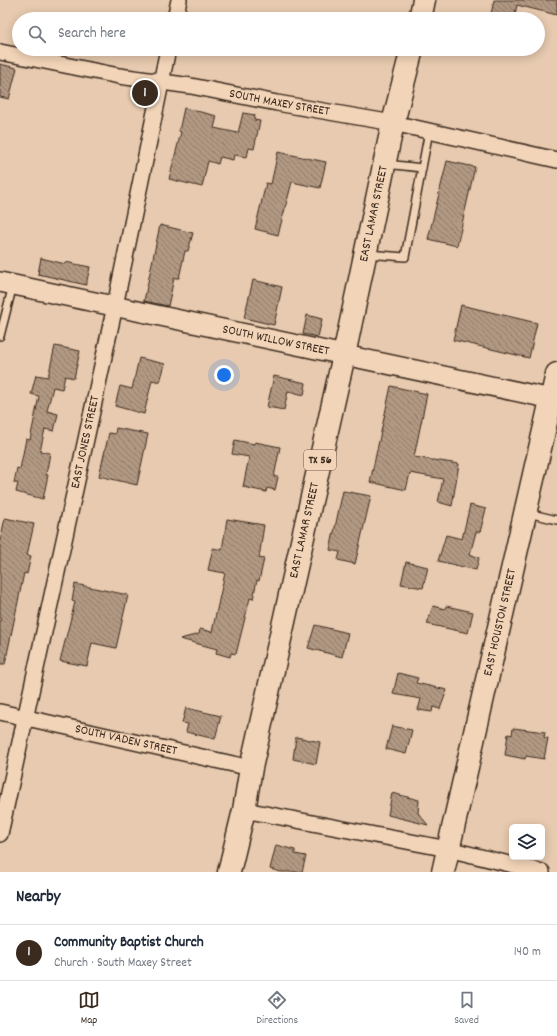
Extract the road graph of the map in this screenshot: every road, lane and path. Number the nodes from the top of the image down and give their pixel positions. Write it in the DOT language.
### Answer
graph roads {
  1 [pos="179,0"];
  2 [pos="424,0"];
  3 [pos="176,12"];
  4 [pos="421,12"];
  5 [pos="0,52"];
  6 [pos="12,54"];
  7 [pos="20,56"];
  8 [pos="167,56"];
  9 [pos="410,56"];
  10 [pos="161,82"];
  11 [pos="393,123"];
  12 [pos="429,131"];
  13 [pos="557,160"];
  14 [pos="384,164"];
  15 [pos="422,168"];
  16 [pos="365,254"];
  17 [pos="7,283"];
  18 [pos="115,306"];
  19 [pos="0,336"];
  20 [pos="344,355"];
  21 [pos="557,374"];
  22 [pos="554,399"];
  23 [pos="526,513"];
  24 [pos="557,520"];
  25 [pos="0,712"];
  26 [pos="24,718"];
  27 [pos="251,768"];
  28 [pos="244,810"];
  29 [pos="0,834"];
  30 [pos="448,850"];
  31 [pos="229,872"];
  32 [pos="443,872"];
  33 [pos="542,872"];
  1 -- 3 [label="street"];
  2 -- 4 [label="main road"];
  5 -- 6 [label="street, SOUTH MAXEY STREET"];
  7 -- 10 [label="street, SOUTH MAXEY STREET"];
  8 -- 10 [label="street, EAST JONES STREET"];
  9 -- 11 [label="main road, EAST LAMAR STREET / TX 56"];
  10 -- 11 [label="street, SOUTH MAXEY STREET"];
  10 -- 18 [label="street, EAST JONES STREET"];
  11 -- 12 [label="street, SOUTH MAXEY STREET"];
  11 -- 14 [label="main road, EAST LAMAR STREET / TX 56"];
  12 -- 13 [label="street, SOUTH MAXEY STREET"];
  12 -- 15 [label="lane"];
  14 -- 15 [label="lane"];
  14 -- 16 [label="main road, EAST LAMAR STREET / TX 56"];
  15 -- 16 [label="lane"];
  16 -- 20 [label="main road, EAST LAMAR STREET / TX 56"];
  17 -- 18 [label="street, SOUTH WILLOW STREET"];
  17 -- 19 [label="lane"];
  18 -- 20 [label="street, SOUTH WILLOW STREET"];
  18 -- 26 [label="street, EAST JONES STREET"];
  20 -- 22 [label="street, SOUTH WILLOW STREET"];
  20 -- 27 [label="main road, EAST LAMAR STREET / TX 56"];
  21 -- 22 [label="main road, EAST HOUSTON STREET"];
  22 -- 23 [label="main road, EAST HOUSTON STREET"];
  23 -- 24 [label="lane"];
  23 -- 30 [label="main road, EAST HOUSTON STREET"];
  25 -- 26 [label="street, SOUTH VADEN STREET"];
  26 -- 27 [label="street, SOUTH VADEN STREET"];
  26 -- 29 [label="street, EAST JONES STREET"];
  27 -- 28 [label="main road, EAST LAMAR STREET / TX 56"];
  28 -- 30 [label="street"];
  28 -- 31 [label="main road, EAST LAMAR STREET / TX 56"];
  30 -- 32 [label="main road, EAST HOUSTON STREET"];
  30 -- 33 [label="street"];
}
